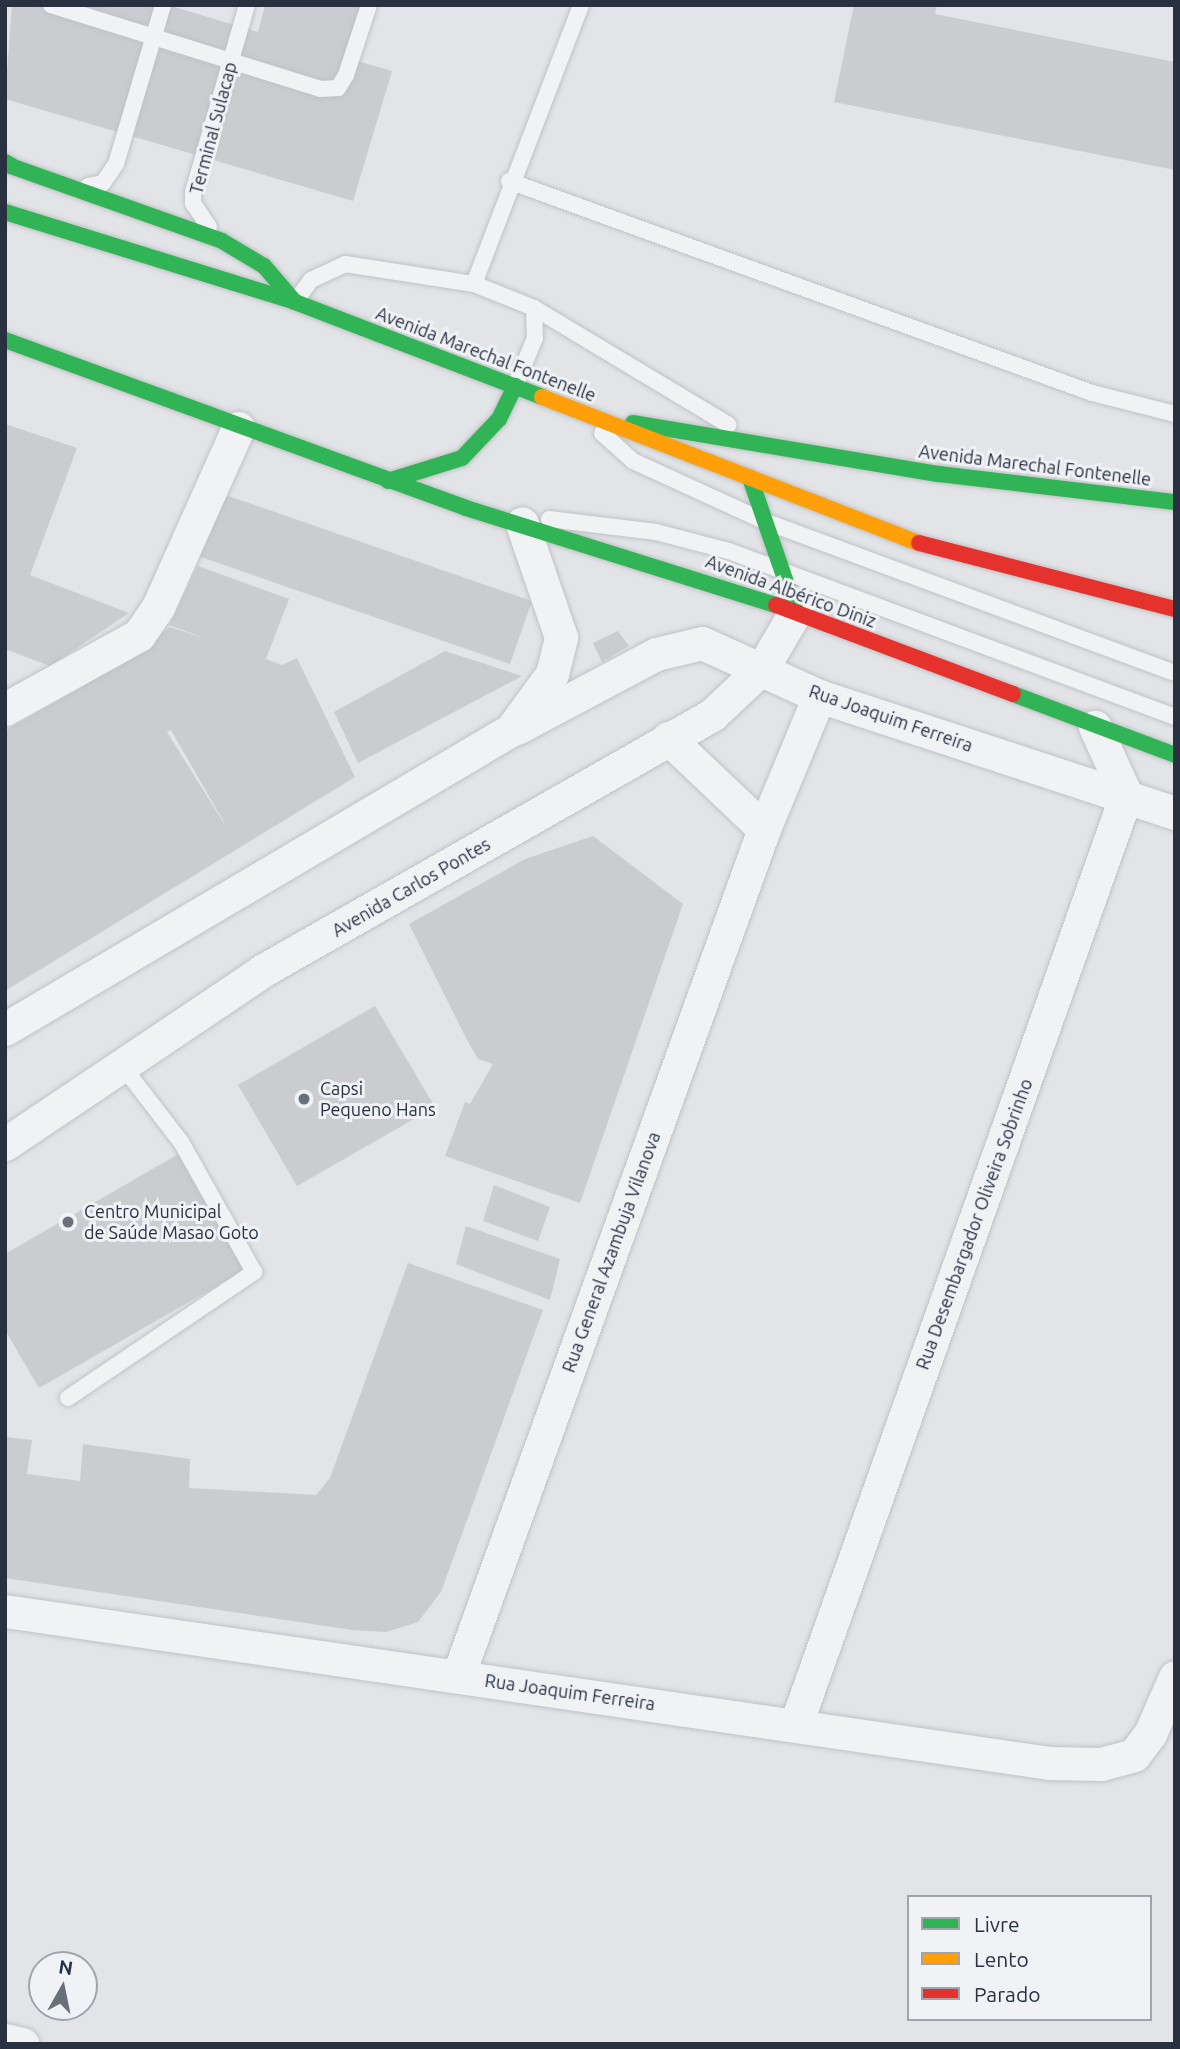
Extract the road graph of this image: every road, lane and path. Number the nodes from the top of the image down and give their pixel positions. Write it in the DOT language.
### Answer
graph roads {
  1 [pos="51,5"];
  2 [pos="163,5"];
  3 [pos="247,5"];
  4 [pos="369,5"];
  5 [pos="581,5"];
  6 [pos="153,38"];
  7 [pos="231,60"];
  8 [pos="7,164"];
  9 [pos="509,181"];
  10 [pos="76,188"];
  11 [pos="5,212"];
  12 [pos="222,242"];
  13 [pos="474,284"];
  14 [pos="295,302"];
  15 [pos="534,308"];
  16 [pos="5,341"];
  17 [pos="515,386"];
  18 [pos="1175,414"];
  19 [pos="589,415"];
  20 [pos="238,428"];
  21 [pos="770,446"];
  22 [pos="750,478"];
  23 [pos="388,481"];
  24 [pos="1175,502"];
  25 [pos="764,521"];
  26 [pos="523,524"];
  27 [pos="780,569"];
  28 [pos="1175,609"];
  29 [pos="796,611"];
  30 [pos="763,667"];
  31 [pos="1175,673"];
  32 [pos="14,695"];
  33 [pos="819,696"];
  34 [pos="1175,717"];
  35 [pos="1095,727"];
  36 [pos="511,730"];
  37 [pos="667,738"];
  38 [pos="1175,755"];
  39 [pos="1126,795"];
  40 [pos="1175,813"];
  41 [pos="764,829"];
  42 [pos="5,1030"];
  43 [pos="121,1064"];
  44 [pos="5,1144"];
  45 [pos="68,1398"];
  46 [pos="5,1611"];
  47 [pos="458,1676"];
  48 [pos="1175,1677"];
  49 [pos="796,1724"];
  50 [pos="5,2040"];
  51 [pos="23,2044"];
  1 -- 6 [label="lane"];
  2 -- 6 [label="lane"];
  3 -- 7 [label="lane, Terminal Sulacap"];
  4 -- 7 [label="lane"];
  5 -- 9 [label="lane"];
  6 -- 7 [label="lane"];
  6 -- 10 [label="lane"];
  7 -- 12 [label="lane, Terminal Sulacap"];
  8 -- 10 [label="main road"];
  9 -- 13 [label="lane"];
  9 -- 18 [label="lane"];
  10 -- 12 [label="main road"];
  11 -- 14 [label="main road, Avenida Marechal Fontenelle"];
  12 -- 14 [label="main road"];
  13 -- 14 [label="lane"];
  13 -- 15 [label="lane"];
  14 -- 17 [label="main road, Avenida Marechal Fontenelle"];
  15 -- 17 [label="lane"];
  15 -- 21 [label="lane"];
  16 -- 20 [label="main road"];
  17 -- 19 [label="main road, Avenida Marechal Fontenelle"];
  17 -- 23 [label="main road"];
  19 -- 21 [label="main road, Avenida Marechal Fontenelle"];
  19 -- 22 [label="main road"];
  19 -- 25 [label="lane"];
  20 -- 23 [label="main road"];
  20 -- 32 [label="street"];
  21 -- 24 [label="main road, Avenida Marechal Fontenelle"];
  22 -- 25 [label="main road"];
  22 -- 28 [label="main road"];
  23 -- 26 [label="main road, Avenida Albérico Diniz"];
  25 -- 27 [label="main road"];
  25 -- 31 [label="lane"];
  26 -- 27 [label="lane"];
  26 -- 29 [label="main road, Avenida Albérico Diniz"];
  26 -- 36 [label="street"];
  27 -- 29 [label="main road"];
  27 -- 34 [label="lane"];
  29 -- 30 [label="street, Avenida Carlos Pontes"];
  29 -- 35 [label="main road, Avenida Albérico Diniz"];
  30 -- 33 [label="street, Rua Joaquim Ferreira"];
  30 -- 36 [label="street, Rua Joaquim Ferreira"];
  30 -- 37 [label="street, Avenida Carlos Pontes"];
  33 -- 39 [label="street, Rua Joaquim Ferreira"];
  33 -- 41 [label="street, Rua General Azambuja Vilanova"];
  35 -- 38 [label="main road, Avenida Albérico Diniz"];
  35 -- 39 [label="street"];
  36 -- 42 [label="street"];
  37 -- 41 [label="street"];
  37 -- 43 [label="street, Avenida Carlos Pontes"];
  39 -- 40 [label="street, Rua Joaquim Ferreira"];
  39 -- 49 [label="street, Rua Desembargador Oliveira Sobrinho"];
  41 -- 47 [label="street, Rua General Azambuja Vilanova"];
  43 -- 44 [label="street, Avenida Carlos Pontes"];
  43 -- 45 [label="lane"];
  46 -- 47 [label="street, Rua Joaquim Ferreira"];
  47 -- 49 [label="street, Rua Joaquim Ferreira"];
  48 -- 49 [label="street, Rua Joaquim Ferreira"];
  50 -- 51 [label="street"];
}
